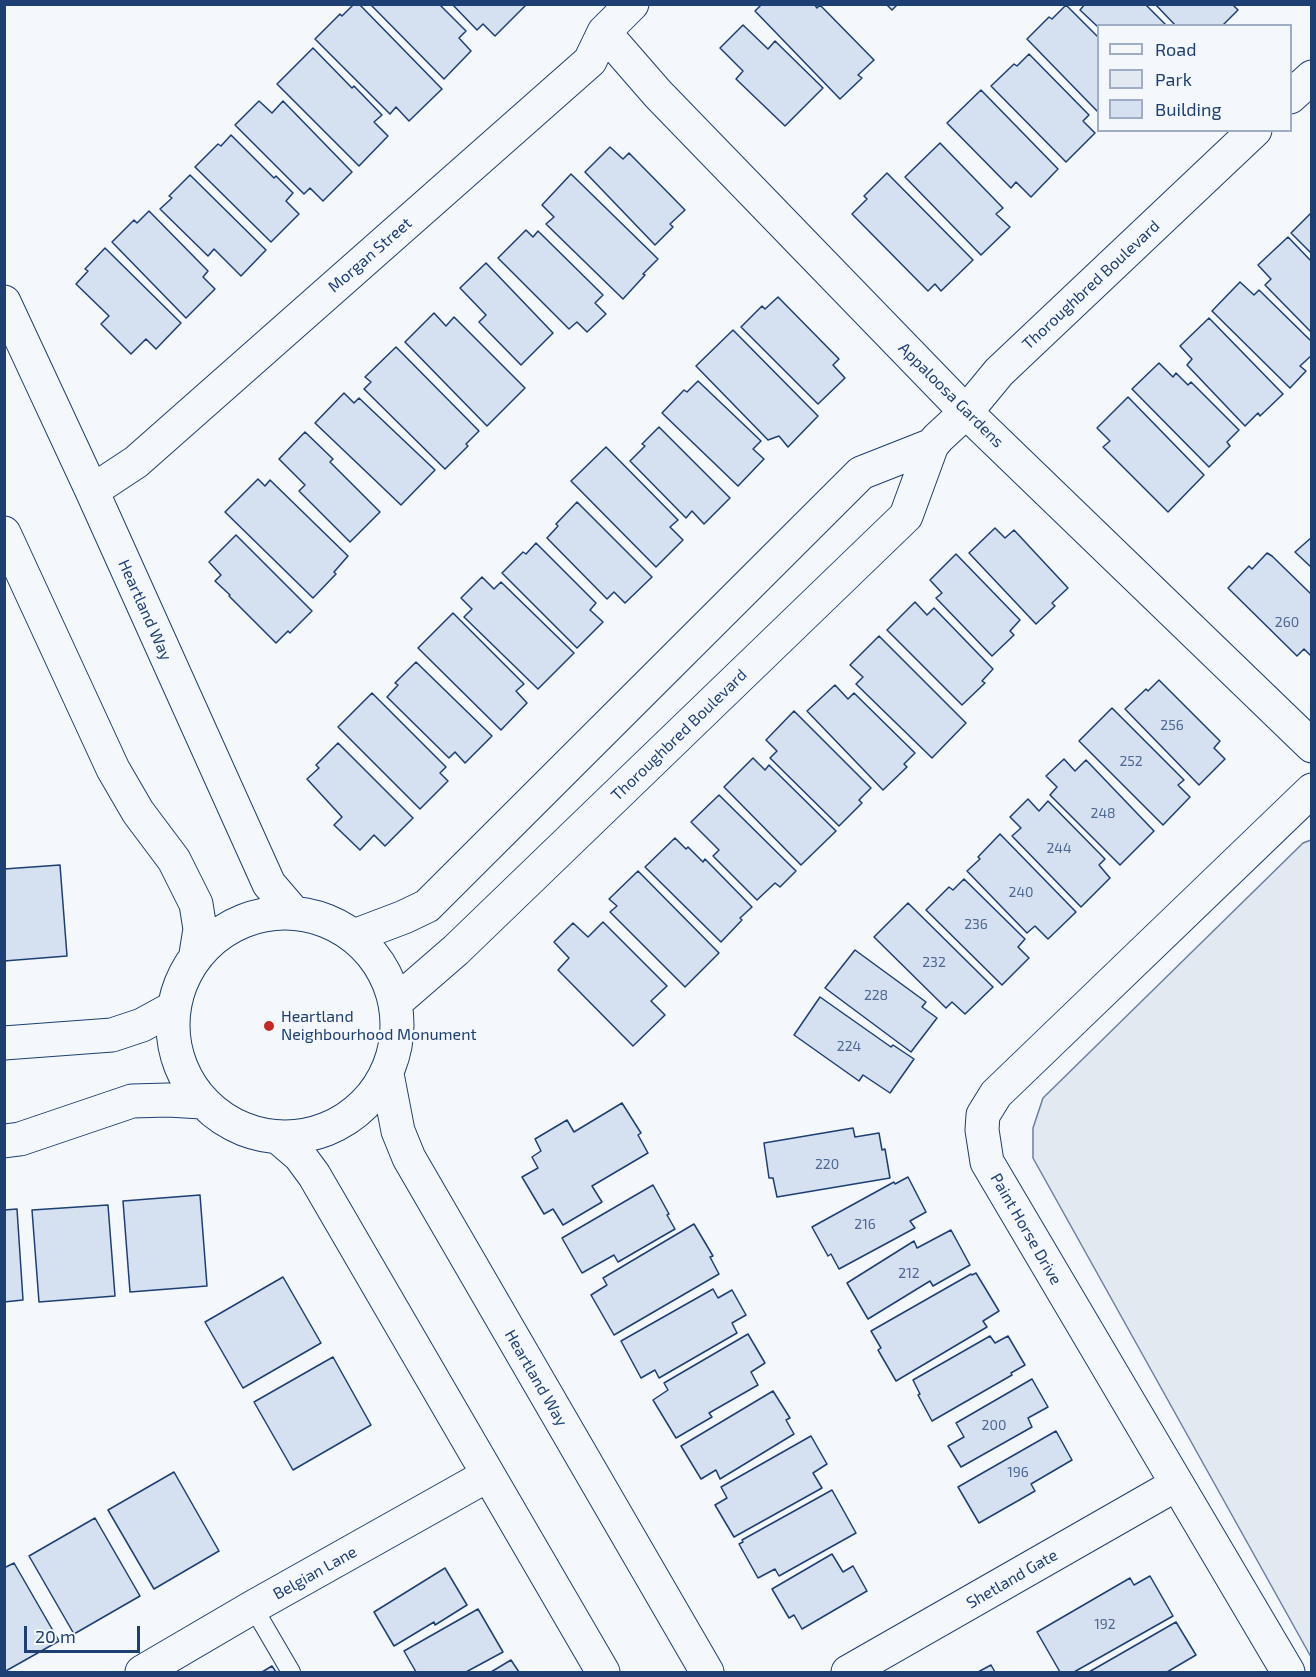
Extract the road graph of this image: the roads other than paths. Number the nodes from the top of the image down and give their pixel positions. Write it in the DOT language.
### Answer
graph roads {
  1 [pos="632,4"];
  2 [pos="604,32"];
  3 [pos="1311,77"];
  4 [pos="1292,95"];
  5 [pos="1253,132"];
  6 [pos="4,302"];
  7 [pos="966,412"];
  8 [pos="932,446"];
  9 [pos="92,491"];
  10 [pos="4,533"];
  11 [pos="1311,746"];
  12 [pos="1311,790"];
  13 [pos="293,912"];
  14 [pos="354,936"];
  15 [pos="196,954"];
  16 [pos="396,1002"];
  17 [pos="173,1008"];
  18 [pos="4,1043"];
  19 [pos="387,1074"];
  20 [pos="202,1102"];
  21 [pos="279,1138"];
  22 [pos="4,1141"];
  23 [pos="488,1475"];
  24 [pos="1177,1484"];
  25 [pos="254,1607"];
  26 [pos="142,1672"];
  27 [pos="291,1672"];
  28 [pos="603,1672"];
  29 [pos="707,1672"];
  30 [pos="848,1672"];
  31 [pos="1288,1672"];
  1 -- 2 [label="street, Morgan Street"];
  2 -- 7 [label="street, Appaloosa Gardens"];
  2 -- 9 [label="street, Morgan Street"];
  3 -- 4 [label="street"];
  5 -- 7 [label="street, Thoroughbred Boulevard"];
  6 -- 9 [label="street, Heartland Way"];
  7 -- 8 [label="street, Thoroughbred Boulevard"];
  7 -- 11 [label="street, Appaloosa Gardens"];
  8 -- 14 [label="street, Thoroughbred Boulevard"];
  8 -- 16 [label="street, Thoroughbred Boulevard"];
  9 -- 13 [label="street, Heartland Way"];
  10 -- 15 [label="street"];
  12 -- 24 [label="street, Paint Horse Drive"];
  13 -- 14 [label="street"];
  13 -- 15 [label="street"];
  14 -- 16 [label="street"];
  15 -- 17 [label="street"];
  16 -- 19 [label="street"];
  17 -- 18 [label="street"];
  17 -- 20 [label="street"];
  19 -- 21 [label="street"];
  19 -- 29 [label="street, Heartland Way"];
  20 -- 21 [label="street"];
  20 -- 22 [label="street"];
  21 -- 23 [label="street"];
  23 -- 25 [label="street, Belgian Lane"];
  23 -- 28 [label="street"];
  24 -- 30 [label="street, Shetland Gate"];
  24 -- 31 [label="street, Paint Horse Drive"];
  25 -- 26 [label="street, Belgian Lane"];
  25 -- 27 [label="lane"];
}
